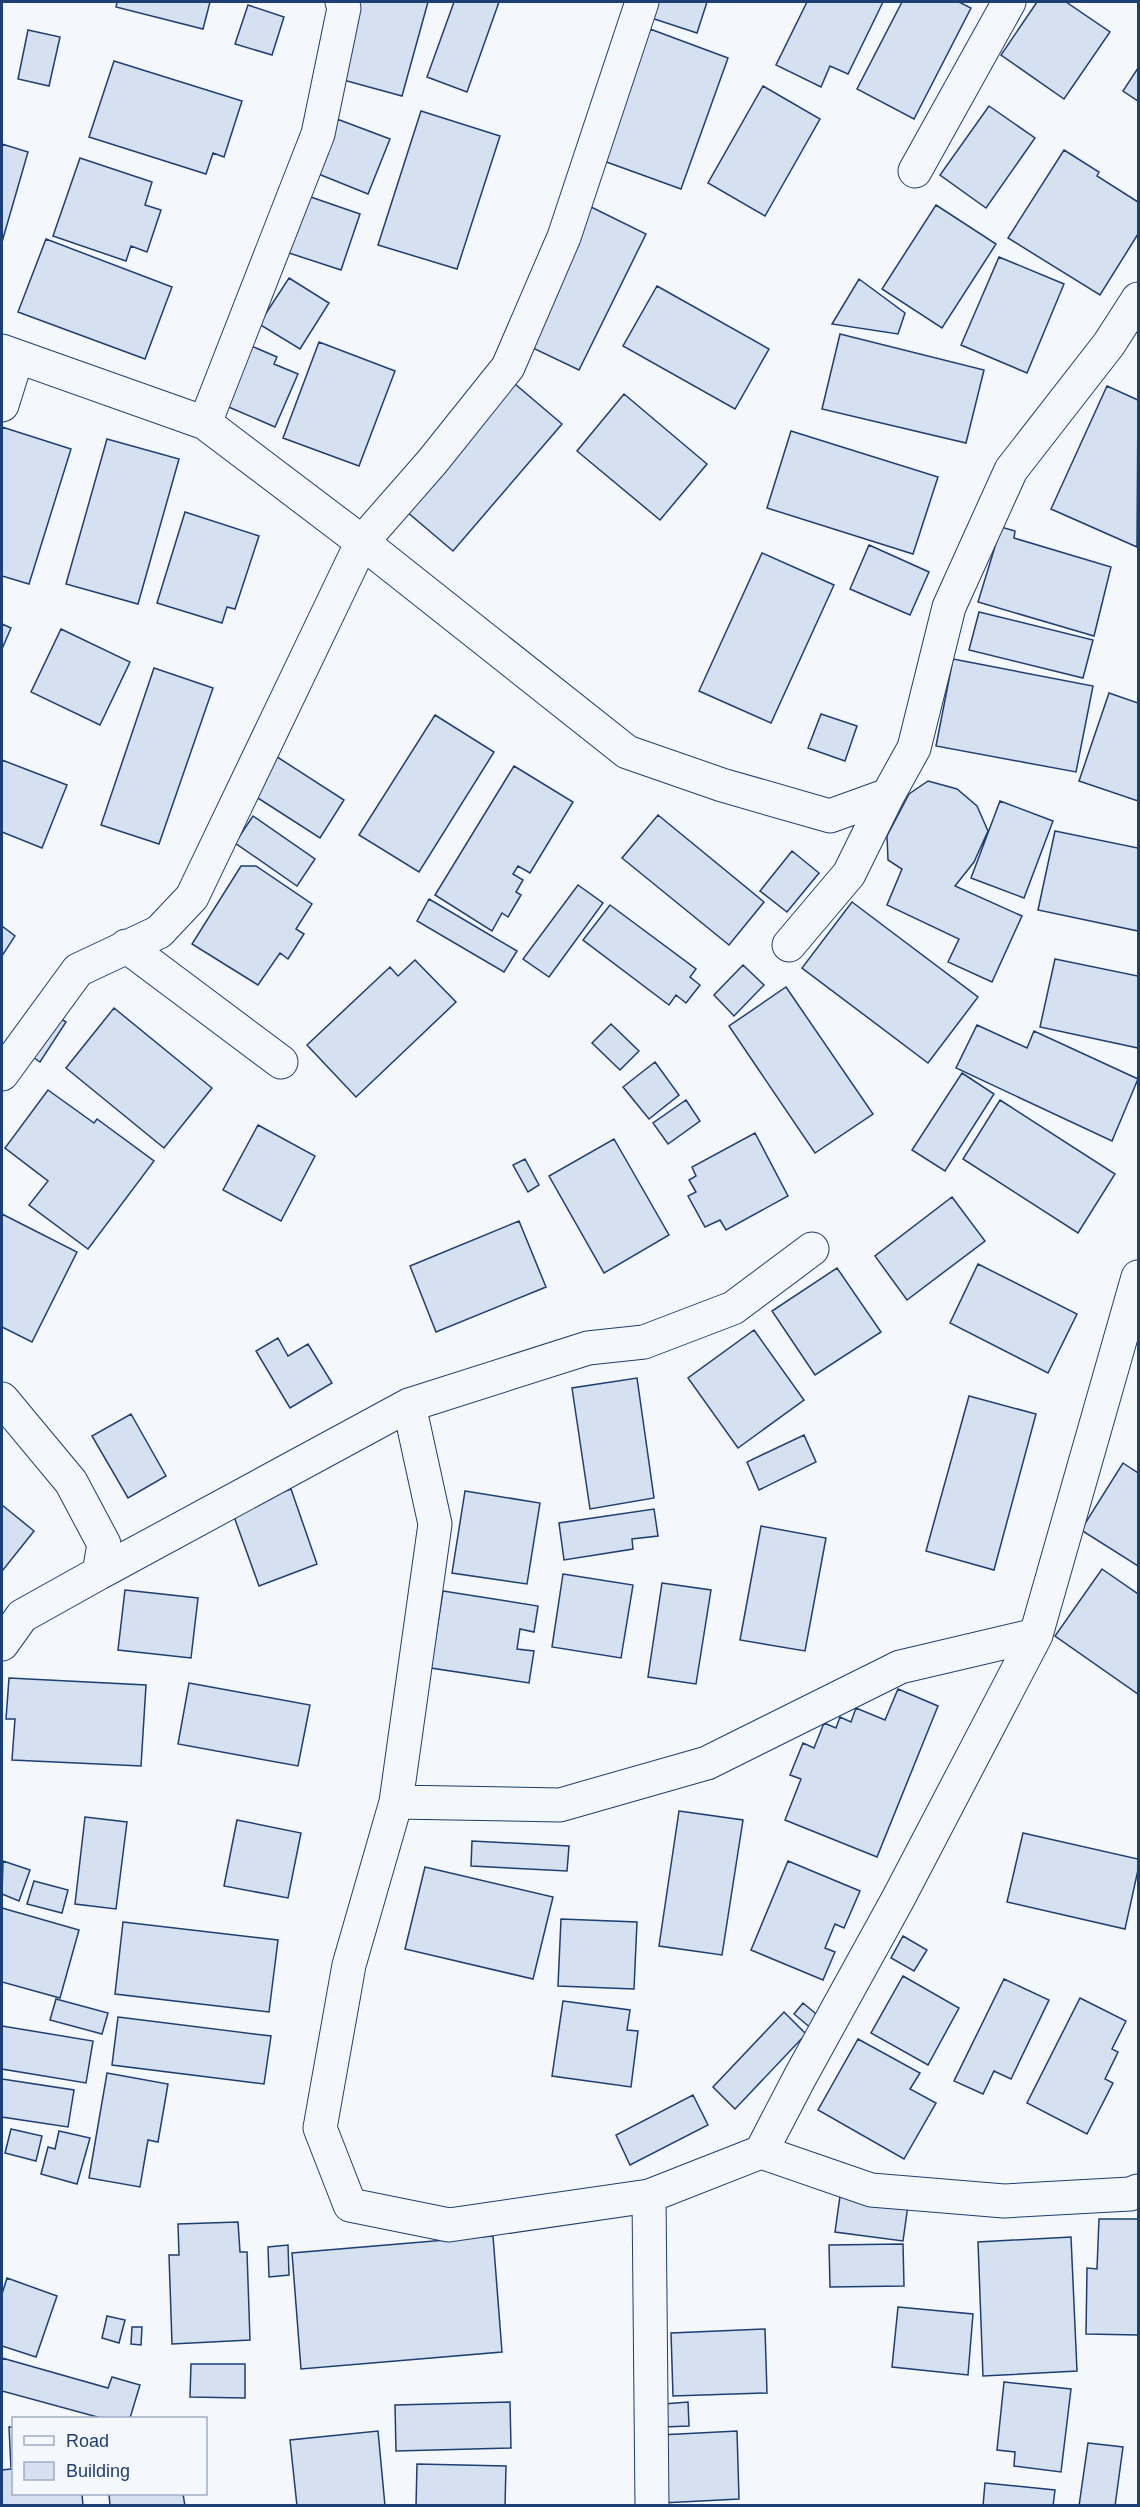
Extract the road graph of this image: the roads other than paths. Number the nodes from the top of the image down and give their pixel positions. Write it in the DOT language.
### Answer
graph roads {
  1 [pos="342,2"];
  2 [pos="642,2"];
  3 [pos="1009,2"];
  4 [pos="915,171"];
  5 [pos="1138,299"];
  6 [pos="9,354"];
  7 [pos="2,405"];
  8 [pos="205,423"];
  9 [pos="362,542"];
  10 [pos="888,795"];
  11 [pos="789,945"];
  12 [pos="126,946"];
  13 [pos="281,1062"];
  14 [pos="2,1074"];
  15 [pos="812,1249"];
  16 [pos="1138,1277"];
  17 [pos="2,1399"];
  18 [pos="409,1405"];
  19 [pos="99,1574"];
  20 [pos="1036,1635"];
  21 [pos="2,1644"];
  22 [pos="396,1802"];
  23 [pos="761,2152"];
  24 [pos="1138,2191"];
  25 [pos="648,2196"];
  26 [pos="652,2505"];
  1 -- 8 [label="street"];
  2 -- 9 [label="street"];
  3 -- 4 [label="street"];
  5 -- 10 [label="street"];
  6 -- 7 [label="street"];
  6 -- 8 [label="street"];
  8 -- 9 [label="street"];
  9 -- 10 [label="street"];
  9 -- 12 [label="street"];
  10 -- 11 [label="street"];
  12 -- 13 [label="street"];
  12 -- 14 [label="street"];
  15 -- 18 [label="street"];
  16 -- 20 [label="street"];
  17 -- 19 [label="street"];
  18 -- 19 [label="street"];
  18 -- 22 [label="street"];
  19 -- 21 [label="street"];
  20 -- 22 [label="street"];
  20 -- 23 [label="street"];
  22 -- 25 [label="street"];
  23 -- 24 [label="street"];
  23 -- 25 [label="street"];
  25 -- 26 [label="street"];
}
